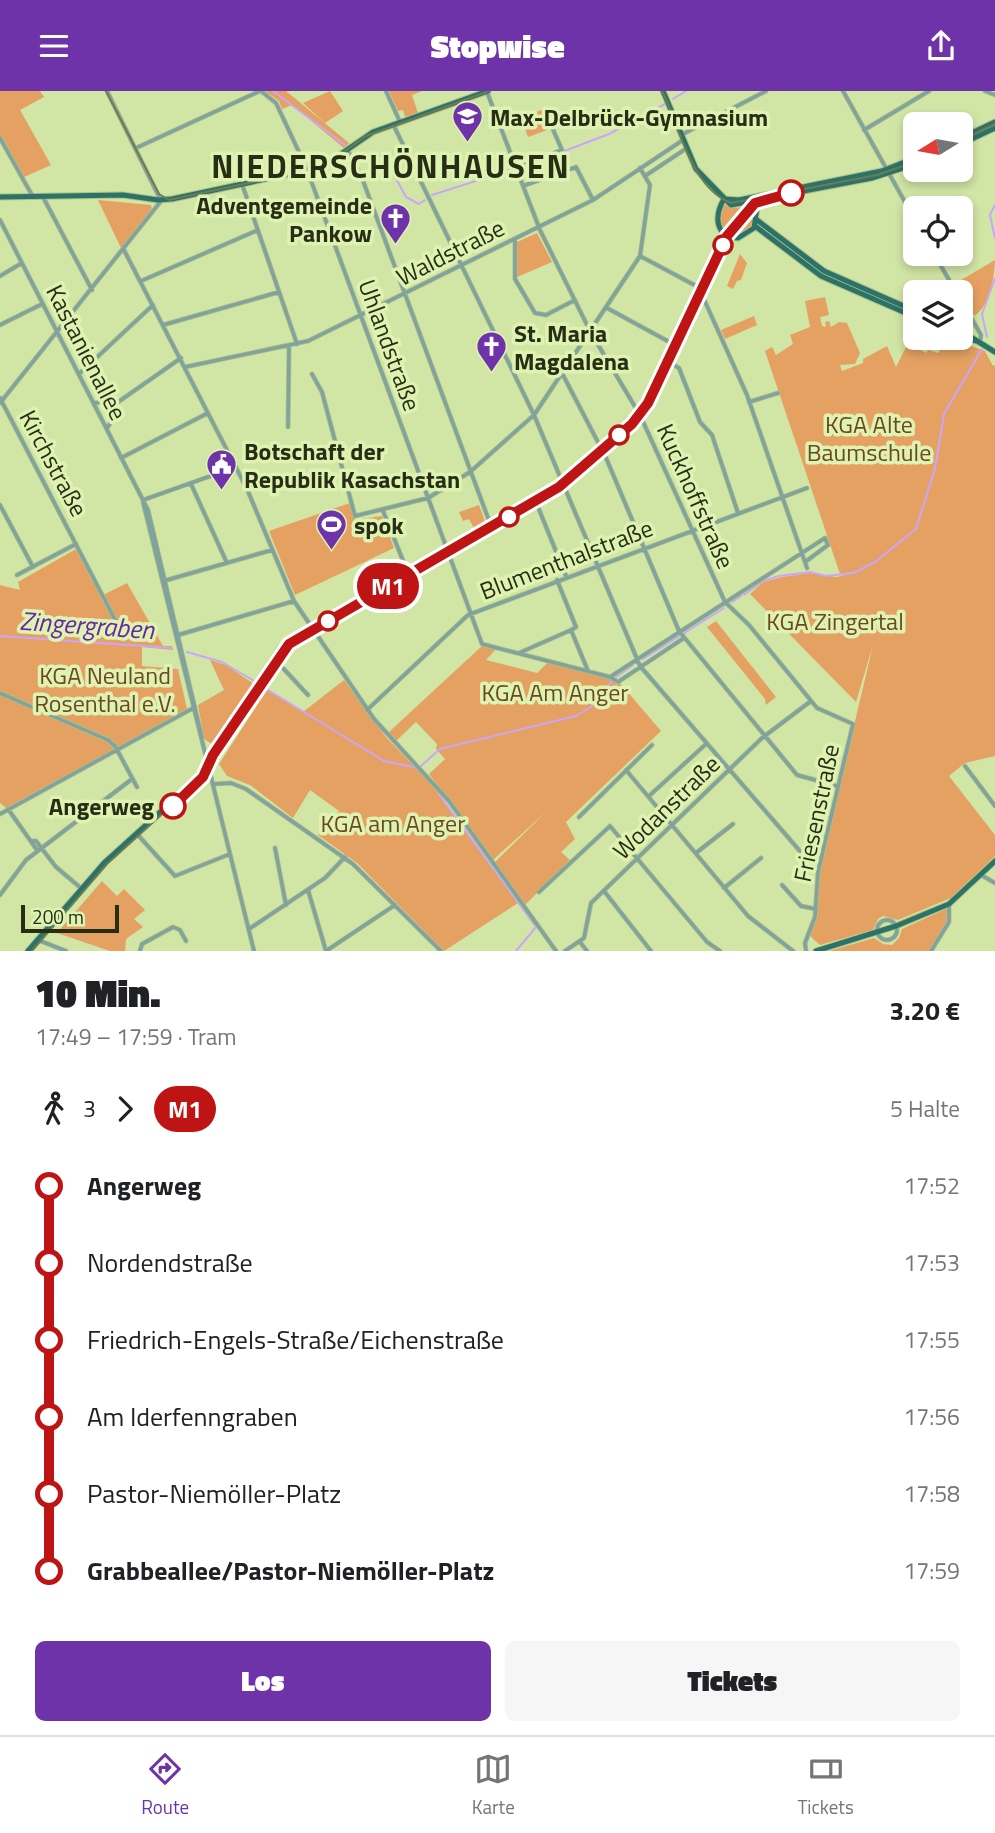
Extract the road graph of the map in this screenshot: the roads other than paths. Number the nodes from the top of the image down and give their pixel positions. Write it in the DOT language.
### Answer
graph roads {
  1 [pos="107,91"];
  2 [pos="261,91"];
  3 [pos="386,91"];
  4 [pos="488,91"];
  5 [pos="663,91"];
  6 [pos="766,91"];
  7 [pos="843,91"];
  8 [pos="929,91"];
  9 [pos="985,91"];
  10 [pos="995,95"];
  11 [pos="995,122"];
  12 [pos="396,123"];
  13 [pos="551,125"];
  14 [pos="995,128"];
  15 [pos="864,130"];
  16 [pos="973,132"];
  17 [pos="684,137"];
  18 [pos="0,138"];
  19 [pos="973,138"];
  20 [pos="136,148"];
  21 [pos="688,148"];
  22 [pos="347,149"];
  23 [pos="903,165"];
  24 [pos="516,167"];
  25 [pos="640,168"];
  26 [pos="903,168"];
  27 [pos="307,170"];
  28 [pos="888,172"];
  29 [pos="645,176"];
  30 [pos="242,184"];
  31 [pos="523,187"];
  32 [pos="0,197"];
  33 [pos="33,197"];
  34 [pos="43,197"];
  35 [pos="903,198"];
  36 [pos="593,199"];
  37 [pos="724,199"];
  38 [pos="758,199"];
  39 [pos="161,201"];
  40 [pos="0,220"];
  41 [pos="756,223"];
  42 [pos="539,227"];
  43 [pos="258,230"];
  44 [pos="728,236"];
  45 [pos="514,239"];
  46 [pos="124,250"];
  47 [pos="640,256"];
  48 [pos="22,263"];
  49 [pos="462,265"];
  50 [pos="0,276"];
  51 [pos="141,281"];
  52 [pos="700,288"];
  53 [pos="92,289"];
  54 [pos="279,292"];
  55 [pos="404,294"];
  56 [pos="702,296"];
  57 [pos="575,300"];
  58 [pos="42,304"];
  59 [pos="153,305"];
  60 [pos="903,306"];
  61 [pos="607,308"];
  62 [pos="903,312"];
  63 [pos="360,316"];
  64 [pos="973,321"];
  65 [pos="163,324"];
  66 [pos="0,325"];
  67 [pos="57,332"];
  68 [pos="591,333"];
  69 [pos="973,338"];
  70 [pos="973,340"];
  71 [pos="980,342"];
  72 [pos="298,344"];
  73 [pos="673,344"];
  74 [pos="289,347"];
  75 [pos="995,352"];
  76 [pos="181,358"];
  77 [pos="670,363"];
  78 [pos="186,367"];
  79 [pos="79,374"];
  80 [pos="312,374"];
  81 [pos="562,374"];
  82 [pos="778,393"];
  83 [pos="1,400"];
  84 [pos="749,402"];
  85 [pos="94,403"];
  86 [pos="111,407"];
  87 [pos="208,413"];
  88 [pos="534,415"];
  89 [pos="640,416"];
  90 [pos="288,427"];
  91 [pos="107,428"];
  92 [pos="602,450"];
  93 [pos="121,458"];
  94 [pos="236,467"];
  95 [pos="470,472"];
  96 [pos="564,483"];
  97 [pos="191,484"];
  98 [pos="807,488"];
  99 [pos="428,498"];
  100 [pos="780,498"];
  101 [pos="143,500"];
  102 [pos="536,500"];
  103 [pos="0,505"];
  104 [pos="383,511"];
  105 [pos="738,513"];
  106 [pos="491,526"];
  107 [pos="692,530"];
  108 [pos="76,544"];
  109 [pos="644,547"];
  110 [pos="272,550"];
  111 [pos="448,551"];
  112 [pos="800,554"];
  113 [pos="805,562"];
  114 [pos="227,563"];
  115 [pos="597,564"];
  116 [pos="33,568"];
  117 [pos="807,568"];
  118 [pos="408,573"];
  119 [pos="17,575"];
  120 [pos="566,576"];
  121 [pos="557,580"];
  122 [pos="164,581"];
  123 [pos="294,601"];
  124 [pos="725,602"];
  125 [pos="471,614"];
  126 [pos="312,629"];
  127 [pos="571,630"];
  128 [pos="682,634"];
  129 [pos="178,636"];
  130 [pos="125,639"];
  131 [pos="519,653"];
  132 [pos="636,659"];
  133 [pos="271,662"];
  134 [pos="640,666"];
  135 [pos="588,671"];
  136 [pos="612,679"];
  137 [pos="0,693"];
  138 [pos="308,695"];
  139 [pos="811,701"];
  140 [pos="195,707"];
  141 [pos="367,710"];
  142 [pos="853,724"];
  143 [pos="764,737"];
  144 [pos="202,739"];
  145 [pos="217,744"];
  146 [pos="706,744"];
  147 [pos="652,745"];
  148 [pos="116,750"];
  149 [pos="208,761"];
  150 [pos="965,766"];
  151 [pos="626,770"];
  152 [pos="729,771"];
  153 [pos="132,779"];
  154 [pos="214,784"];
  155 [pos="837,786"];
  156 [pos="136,787"];
  157 [pos="649,796"];
  158 [pos="0,806"];
  159 [pos="995,806"];
  160 [pos="4,811"];
  161 [pos="579,817"];
  162 [pos="733,824"];
  163 [pos="673,825"];
  164 [pos="137,834"];
  165 [pos="275,848"];
  166 [pos="40,849"];
  167 [pos="696,853"];
  168 [pos="230,854"];
  169 [pos="345,857"];
  170 [pos="638,857"];
  171 [pos="761,858"];
  172 [pos="995,861"];
  173 [pos="818,872"];
  174 [pos="981,875"];
  175 [pos="995,883"];
  176 [pos="782,885"];
  177 [pos="724,888"];
  178 [pos="82,889"];
  179 [pos="308,890"];
  180 [pos="604,891"];
  181 [pos="539,892"];
  182 [pos="0,895"];
  183 [pos="949,904"];
  184 [pos="286,905"];
  185 [pos="395,905"];
  186 [pos="816,909"];
  187 [pos="896,926"];
  188 [pos="248,929"];
  189 [pos="877,933"];
  190 [pos="38,940"];
  191 [pos="186,941"];
  192 [pos="580,942"];
  193 [pos="439,949"];
  194 [pos="28,951"];
  195 [pos="65,951"];
  196 [pos="140,951"];
  197 [pos="254,951"];
  198 [pos="326,951"];
  199 [pos="432,951"];
  200 [pos="556,951"];
  201 [pos="565,951"];
  202 [pos="587,951"];
  203 [pos="651,951"];
  204 [pos="720,951"];
  205 [pos="793,951"];
  206 [pos="806,951"];
  207 [pos="817,951"];
  208 [pos="931,951"];
  1 -- 20 [label="street"];
  2 -- 20 [label="street"];
  2 -- 27 [label="street, Uhlandstraße"];
  3 -- 12 [label="street"];
  4 -- 12 [label="main road"];
  4 -- 24 [label="street, Kuckhoffstraße"];
  5 -- 17 [label="main road"];
  6 -- 17 [label="street, Waldstraße"];
  7 -- 15 [label="street"];
  8 -- 15 [label="street"];
  9 -- 10 [label="street"];
  11 -- 16 [label="main road"];
  12 -- 22 [label="main road"];
  12 -- 49 [label="street"];
  13 -- 24 [label="street"];
  14 -- 19 [label="main road"];
  15 -- 28 [label="street"];
  17 -- 21 [label="main road"];
  17 -- 25 [label="street, Waldstraße"];
  18 -- 33 [label="street"];
  20 -- 39 [label="street"];
  21 -- 29 [label="street"];
  21 -- 37 [label="main road"];
  22 -- 27 [label="main road"];
  22 -- 55 [label="street"];
  23 -- 28 [label="main road"];
  24 -- 31 [label="street, Kuckhoffstraße"];
  25 -- 29 [label="street"];
  25 -- 36 [label="street, Waldstraße"];
  26 -- 28 [label="main road"];
  27 -- 30 [label="main road"];
  27 -- 63 [label="street, Uhlandstraße"];
  28 -- 35 [label="street"];
  28 -- 38 [label="main road"];
  29 -- 47 [label="street"];
  30 -- 39 [label="main road"];
  30 -- 43 [label="street"];
  31 -- 36 [label="street"];
  31 -- 42 [label="street, Kuckhoffstraße"];
  32 -- 33 [label="main road"];
  33 -- 34 [label="main road"];
  34 -- 39 [label="main road"];
  34 -- 53 [label="street"];
  36 -- 42 [label="street, Waldstraße"];
  37 -- 38 [label="main road"];
  37 -- 44 [label="main road"];
  38 -- 41 [label="main road"];
  39 -- 46 [label="street"];
  40 -- 48 [label="street, Kastanienallee"];
  41 -- 44 [label="main road"];
  41 -- 60 [label="main road"];
  41 -- 62 [label="main road"];
  42 -- 45 [label="street, Waldstraße"];
  42 -- 57 [label="street, Kuckhoffstraße"];
  43 -- 51 [label="street"];
  43 -- 54 [label="street"];
  44 -- 52 [label="main road"];
  44 -- 56 [label="main road"];
  45 -- 49 [label="street, Waldstraße"];
  45 -- 57 [label="street"];
  46 -- 51 [label="street"];
  46 -- 53 [label="street"];
  47 -- 52 [label="street"];
  47 -- 61 [label="street"];
  48 -- 50 [label="street"];
  48 -- 58 [label="street, Kastanienallee"];
  49 -- 55 [label="street, Waldstraße"];
  49 -- 88 [label="street"];
  51 -- 59 [label="street"];
  52 -- 56 [label="street"];
  52 -- 73 [label="main road"];
  53 -- 67 [label="street"];
  54 -- 65 [label="street"];
  54 -- 72 [label="street"];
  55 -- 63 [label="street, Waldstraße"];
  55 -- 95 [label="street"];
  56 -- 77 [label="main road"];
  56 -- 84 [label="street"];
  57 -- 68 [label="street, Kuckhoffstraße"];
  58 -- 66 [label="street"];
  58 -- 67 [label="street, Kastanienallee"];
  59 -- 65 [label="street"];
  59 -- 79 [label="street"];
  61 -- 68 [label="street"];
  61 -- 73 [label="street"];
  63 -- 72 [label="street, Waldstraße"];
  63 -- 99 [label="street, Uhlandstraße"];
  64 -- 71 [label="street"];
  65 -- 76 [label="street"];
  67 -- 79 [label="street, Kastanienallee"];
  67 -- 83 [label="street"];
  68 -- 81 [label="street"];
  68 -- 89 [label="street, Kuckhoffstraße"];
  69 -- 71 [label="main road"];
  70 -- 71 [label="main road"];
  71 -- 75 [label="main road"];
  72 -- 74 [label="street, Waldstraße"];
  73 -- 89 [label="main road"];
  74 -- 78 [label="street, Waldstraße"];
  74 -- 90 [label="street"];
  76 -- 78 [label="street"];
  76 -- 86 [label="street"];
  77 -- 89 [label="main road"];
  77 -- 105 [label="street"];
  78 -- 87 [label="street"];
  79 -- 85 [label="street, Kastanienallee"];
  80 -- 104 [label="street"];
  81 -- 88 [label="street"];
  81 -- 92 [label="street"];
  82 -- 84 [label="street"];
  83 -- 108 [label="street, Kirchstraße"];
  84 -- 100 [label="street"];
  85 -- 86 [label="street"];
  85 -- 91 [label="street, Kastanienallee"];
  86 -- 91 [label="street"];
  87 -- 93 [label="street"];
  87 -- 94 [label="street"];
  88 -- 95 [label="street"];
  88 -- 96 [label="street"];
  89 -- 92 [label="main road"];
  89 -- 107 [label="street, Kuckhoffstraße"];
  91 -- 93 [label="street, Kastanienallee"];
  92 -- 96 [label="main road"];
  92 -- 109 [label="street"];
  93 -- 101 [label="street, Kastanienallee"];
  94 -- 97 [label="street"];
  94 -- 110 [label="street"];
  95 -- 99 [label="street"];
  95 -- 106 [label="street"];
  96 -- 102 [label="main road"];
  96 -- 115 [label="street"];
  97 -- 101 [label="street"];
  97 -- 114 [label="street"];
  98 -- 100 [label="street, Blumenthalstraße"];
  99 -- 104 [label="street"];
  99 -- 111 [label="street, Uhlandstraße"];
  100 -- 105 [label="street, Blumenthalstraße"];
  100 -- 112 [label="street"];
  101 -- 122 [label="street, Kastanienallee"];
  102 -- 106 [label="main road"];
  102 -- 120 [label="street"];
  103 -- 116 [label="street"];
  104 -- 118 [label="street"];
  105 -- 107 [label="street, Blumenthalstraße"];
  106 -- 111 [label="main road"];
  107 -- 109 [label="street, Blumenthalstraße"];
  107 -- 124 [label="street, Kuckhoffstraße"];
  108 -- 116 [label="street"];
  108 -- 130 [label="street, Kirchstraße"];
  109 -- 115 [label="street, Blumenthalstraße"];
  109 -- 128 [label="street"];
  110 -- 114 [label="street"];
  110 -- 123 [label="street"];
  111 -- 118 [label="main road"];
  111 -- 125 [label="street, Uhlandstraße"];
  112 -- 113 [label="street"];
  112 -- 113 [label="street"];
  112 -- 124 [label="street"];
  113 -- 117 [label="street"];
  114 -- 122 [label="street"];
  115 -- 120 [label="street, Blumenthalstraße"];
  115 -- 132 [label="street"];
  116 -- 119 [label="street"];
  118 -- 126 [label="main road"];
  120 -- 121 [label="street, Blumenthalstraße"];
  121 -- 125 [label="street, Blumenthalstraße"];
  121 -- 127 [label="street"];
  122 -- 129 [label="street, Kastanienallee"];
  123 -- 126 [label="street"];
  123 -- 129 [label="street"];
  124 -- 128 [label="street"];
  124 -- 139 [label="street, Kuckhoffstraße"];
  125 -- 131 [label="street, Uhlandstraße"];
  125 -- 141 [label="street, Blumenthalstraße"];
  126 -- 133 [label="main road"];
  126 -- 141 [label="street"];
  127 -- 131 [label="street"];
  127 -- 135 [label="street"];
  128 -- 132 [label="street"];
  128 -- 134 [label="street"];
  128 -- 143 [label="street"];
  129 -- 140 [label="street, Kastanienallee"];
  131 -- 135 [label="street, Uhlandstraße"];
  132 -- 134 [label="street"];
  132 -- 136 [label="street"];
  133 -- 138 [label="street"];
  133 -- 145 [label="main road"];
  134 -- 136 [label="street"];
  134 -- 146 [label="street"];
  135 -- 136 [label="street, Uhlandstraße"];
  137 -- 148 [label="street"];
  139 -- 142 [label="street, Kuckhoffstraße"];
  139 -- 143 [label="street, Wodanstraße"];
  140 -- 144 [label="street, Kastanienallee"];
  140 -- 148 [label="street"];
  141 -- 200 [label="street"];
  142 -- 155 [label="street, Friesenstraße"];
  143 -- 152 [label="street, Wodanstraße"];
  143 -- 155 [label="street"];
  144 -- 145 [label="street"];
  144 -- 149 [label="street, Kastanienallee"];
  145 -- 149 [label="main road"];
  146 -- 152 [label="street"];
  146 -- 157 [label="street"];
  147 -- 151 [label="street"];
  148 -- 153 [label="street"];
  148 -- 160 [label="street"];
  149 -- 154 [label="street, Kastanienallee"];
  149 -- 164 [label="main road"];
  150 -- 159 [label="street"];
  151 -- 157 [label="street"];
  151 -- 161 [label="street"];
  152 -- 163 [label="street, Wodanstraße"];
  152 -- 173 [label="street"];
  153 -- 156 [label="street"];
  153 -- 166 [label="street"];
  154 -- 168 [label="street, Kastanienallee"];
  154 -- 169 [label="street"];
  155 -- 173 [label="street, Friesenstraße"];
  157 -- 163 [label="street"];
  158 -- 160 [label="street"];
  160 -- 166 [label="street"];
  162 -- 167 [label="street"];
  163 -- 167 [label="street"];
  163 -- 170 [label="street, Wodanstraße"];
  164 -- 168 [label="street"];
  164 -- 178 [label="main road"];
  165 -- 184 [label="street"];
  166 -- 178 [label="street"];
  166 -- 182 [label="street"];
  167 -- 177 [label="street"];
  168 -- 188 [label="street, Kastanienallee"];
  169 -- 179 [label="street"];
  169 -- 185 [label="street"];
  170 -- 180 [label="street, Wodanstraße"];
  170 -- 181 [label="street"];
  170 -- 204 [label="street"];
  171 -- 177 [label="street"];
  172 -- 174 [label="main road"];
  173 -- 186 [label="street, Friesenstraße"];
  174 -- 175 [label="street"];
  174 -- 183 [label="main road"];
  176 -- 186 [label="street, Friesenstraße"];
  177 -- 205 [label="street"];
  178 -- 190 [label="main road"];
  179 -- 184 [label="street"];
  179 -- 198 [label="street"];
  180 -- 192 [label="street, Wodanstraße"];
  180 -- 203 [label="street"];
  183 -- 187 [label="main road"];
  183 -- 208 [label="street"];
  184 -- 188 [label="street"];
  185 -- 193 [label="street"];
  185 -- 198 [label="street"];
  186 -- 206 [label="street, Friesenstraße"];
  187 -- 189 [label="main road"];
  187 -- 189 [label="street"];
  188 -- 197 [label="street, Kastanienallee"];
  189 -- 207 [label="main road"];
  190 -- 194 [label="main road"];
  190 -- 195 [label="street"];
  191 -- 196 [label="street"];
  192 -- 201 [label="street"];
  192 -- 202 [label="street"];
  193 -- 199 [label="street"];
}
